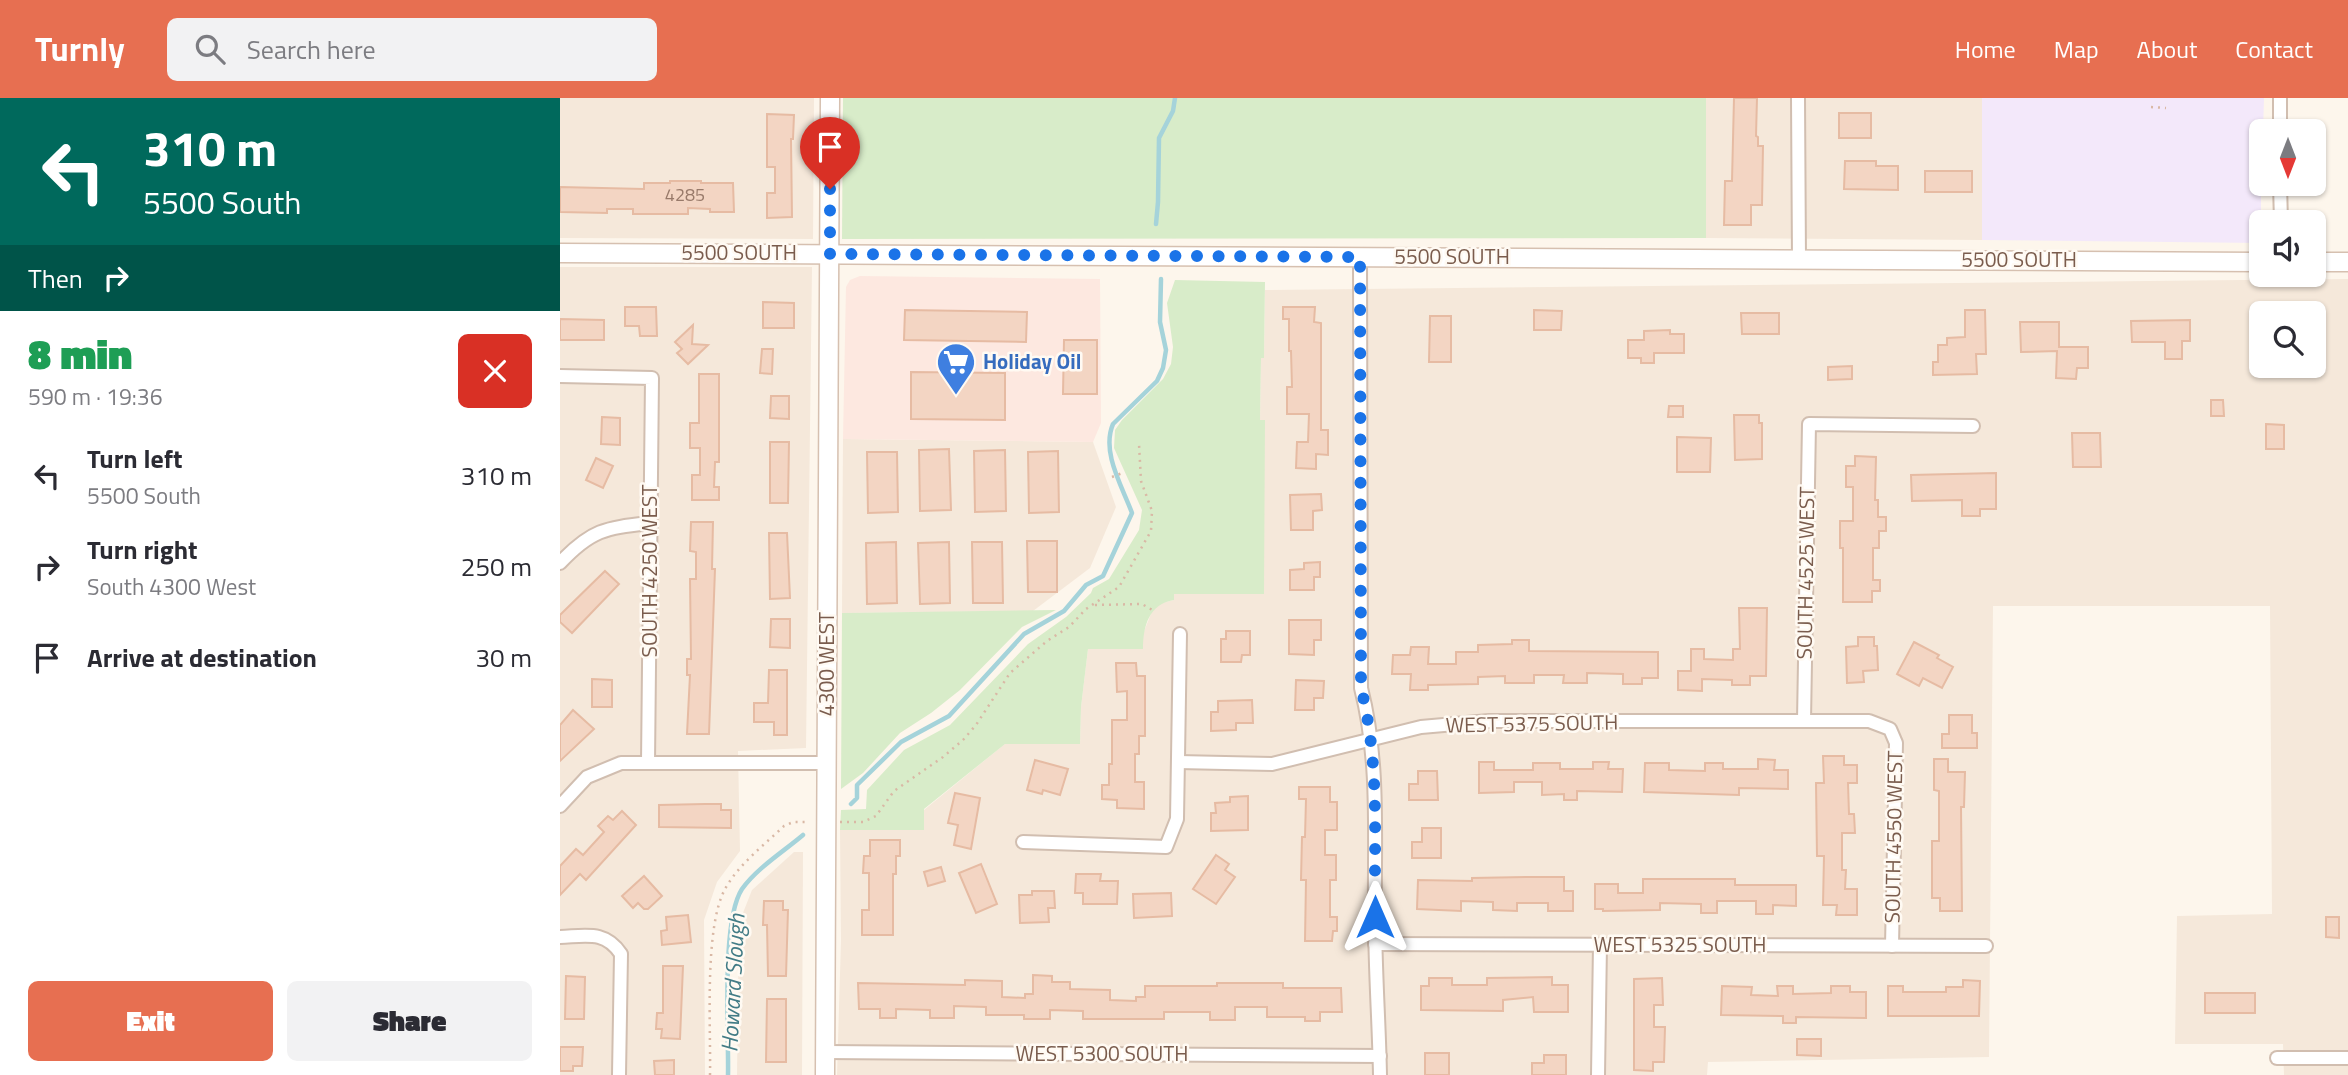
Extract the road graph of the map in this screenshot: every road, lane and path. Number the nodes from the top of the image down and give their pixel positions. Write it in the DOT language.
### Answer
graph roads {
  1 [pos="830,98"];
  2 [pos="1798,98"];
  3 [pos="2280,98"];
  4 [pos="2151,107"];
  5 [pos="2166,108"];
  6 [pos="2280,119"];
  7 [pos="560,253"];
  8 [pos="830,254"];
  9 [pos="1360,257"];
  10 [pos="1799,259"];
  11 [pos="2249,262"];
  12 [pos="2326,262"];
  13 [pos="2348,262"];
  14 [pos="560,376"];
  15 [pos="1973,426"];
  16 [pos="1139,444"];
  17 [pos="1125,472"];
  18 [pos="1112,477"];
  19 [pos="1146,511"];
  20 [pos="1152,511"];
  21 [pos="650,523"];
  22 [pos="560,563"];
  23 [pos="1095,605"];
  24 [pos="1154,611"];
  25 [pos="1180,634"];
  26 [pos="1804,721"];
  27 [pos="1890,729"];
  28 [pos="1372,739"];
  29 [pos="1178,762"];
  30 [pos="649,763"];
  31 [pos="827,763"];
  32 [pos="560,806"];
  33 [pos="811,822"];
  34 [pos="840,822"];
  35 [pos="1023,842"];
  36 [pos="560,937"];
  37 [pos="1375,944"];
  38 [pos="1600,945"];
  39 [pos="1892,946"];
  40 [pos="1986,946"];
  41 [pos="825,1052"];
  42 [pos="1380,1056"];
  43 [pos="2277,1058"];
  44 [pos="2348,1058"];
  45 [pos="619,1075"];
  46 [pos="710,1075"];
  47 [pos="825,1075"];
  48 [pos="1380,1075"];
  49 [pos="1598,1075"];
  1 -- 8 [label="main road, 4300 WEST"];
  2 -- 10 [label="street"];
  3 -- 6 [label="street"];
  4 -- 5 [label="path"];
  7 -- 8 [label="main road, 5500 SOUTH"];
  8 -- 9 [label="main road, 5500 SOUTH"];
  8 -- 31 [label="main road, 4300 WEST"];
  9 -- 10 [label="main road, 5500 SOUTH"];
  9 -- 28 [label="street"];
  10 -- 11 [label="main road, 5500 SOUTH"];
  12 -- 13 [label="main road"];
  14 -- 21 [label="street, SOUTH 4250 WEST"];
  15 -- 26 [label="street, SOUTH 4525 WEST"];
  16 -- 20 [label="path"];
  17 -- 18 [label="path"];
  19 -- 20 [label="path"];
  20 -- 23 [label="path"];
  21 -- 22 [label="street"];
  21 -- 30 [label="street, SOUTH 4250 WEST"];
  23 -- 24 [label="path"];
  23 -- 34 [label="path"];
  25 -- 29 [label="street"];
  26 -- 27 [label="street, WEST 5375 SOUTH"];
  26 -- 28 [label="street, WEST 5375 SOUTH"];
  27 -- 39 [label="street, SOUTH 4550 WEST"];
  28 -- 29 [label="street, WEST 5375 SOUTH"];
  28 -- 37 [label="street"];
  29 -- 35 [label="street"];
  30 -- 31 [label="street"];
  30 -- 32 [label="street"];
  31 -- 41 [label="main road, 4300 WEST"];
  33 -- 46 [label="path"];
  36 -- 45 [label="street"];
  37 -- 38 [label="street, WEST 5325 SOUTH"];
  37 -- 42 [label="street"];
  38 -- 39 [label="street, WEST 5325 SOUTH"];
  38 -- 49 [label="street"];
  39 -- 40 [label="street, WEST 5325 SOUTH"];
  41 -- 42 [label="street, WEST 5300 SOUTH"];
  41 -- 47 [label="main road, 4300 WEST"];
  42 -- 48 [label="street"];
  43 -- 44 [label="street"];
}
